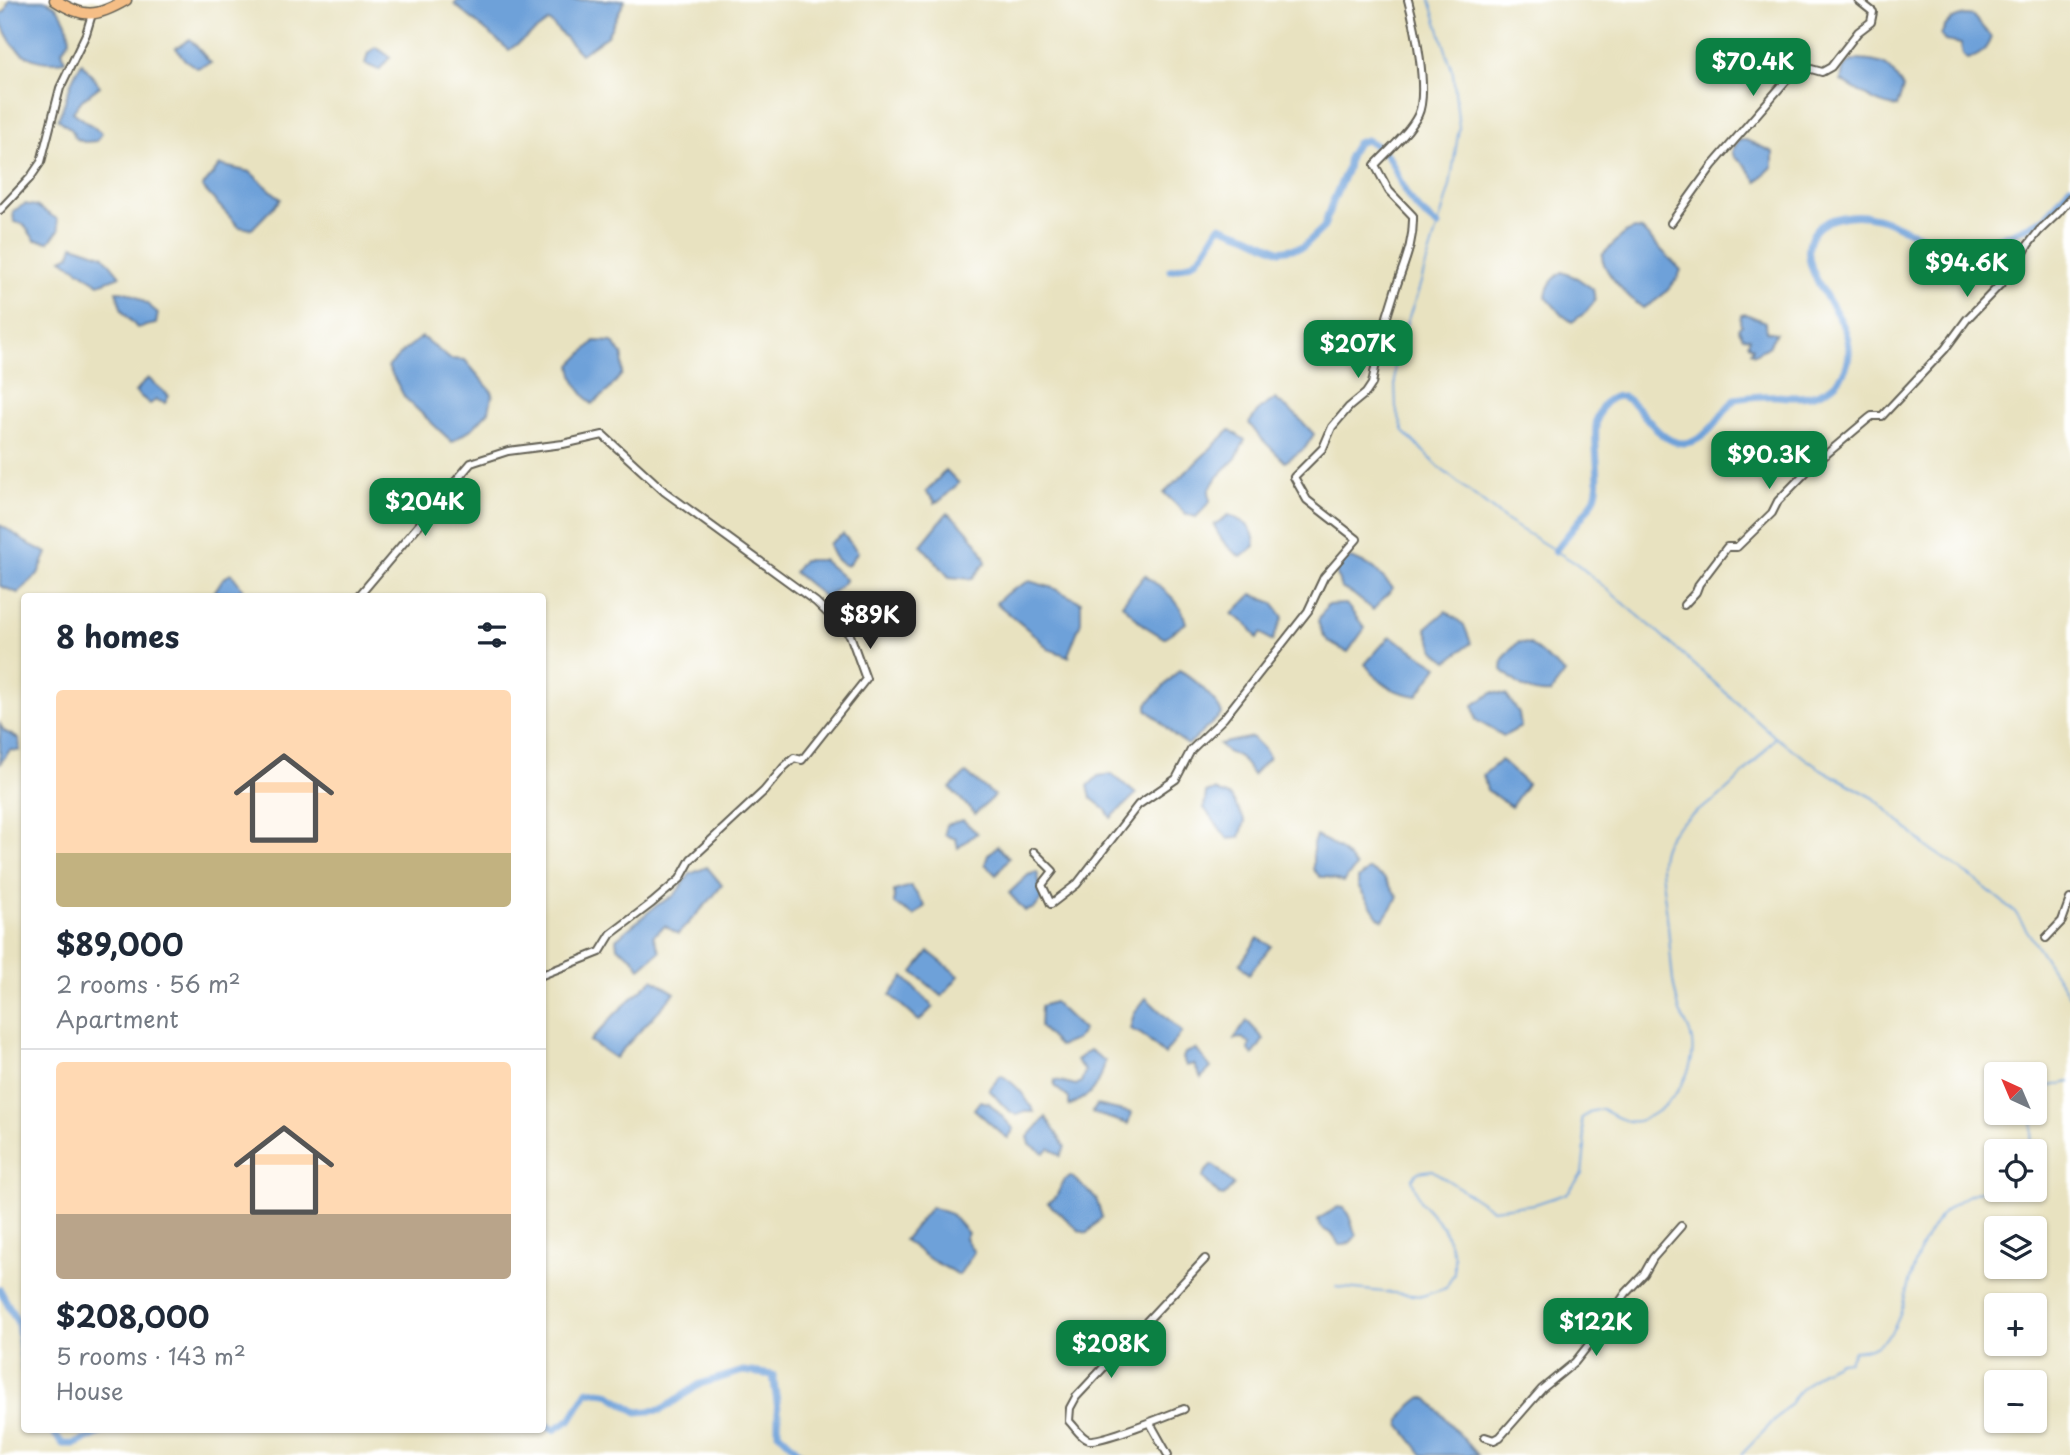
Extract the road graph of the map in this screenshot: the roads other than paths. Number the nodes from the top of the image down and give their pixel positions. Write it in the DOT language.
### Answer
graph roads {
  1 [pos="55,0"];
  2 [pos="126,0"];
  3 [pos="1408,0"];
  4 [pos="1858,0"];
  5 [pos="92,14"];
  6 [pos="2070,199"];
  7 [pos="0,210"];
  8 [pos="1671,223"];
  9 [pos="361,593"];
  10 [pos="1684,605"];
  11 [pos="1034,852"];
  12 [pos="2070,899"];
  13 [pos="2046,938"];
  14 [pos="546,973"];
  15 [pos="1681,1226"];
  16 [pos="1205,1259"];
  17 [pos="1184,1409"];
  18 [pos="1150,1423"];
  19 [pos="1485,1437"];
  20 [pos="1168,1455"];
  1 -- 5 [label="highway"];
  2 -- 5 [label="highway"];
  3 -- 11 [label="street"];
  4 -- 8 [label="street"];
  5 -- 7 [label="street"];
  6 -- 10 [label="street"];
  9 -- 14 [label="street"];
  12 -- 13 [label="street"];
  15 -- 19 [label="street"];
  16 -- 18 [label="street"];
  17 -- 18 [label="street"];
  18 -- 20 [label="street"];
}
